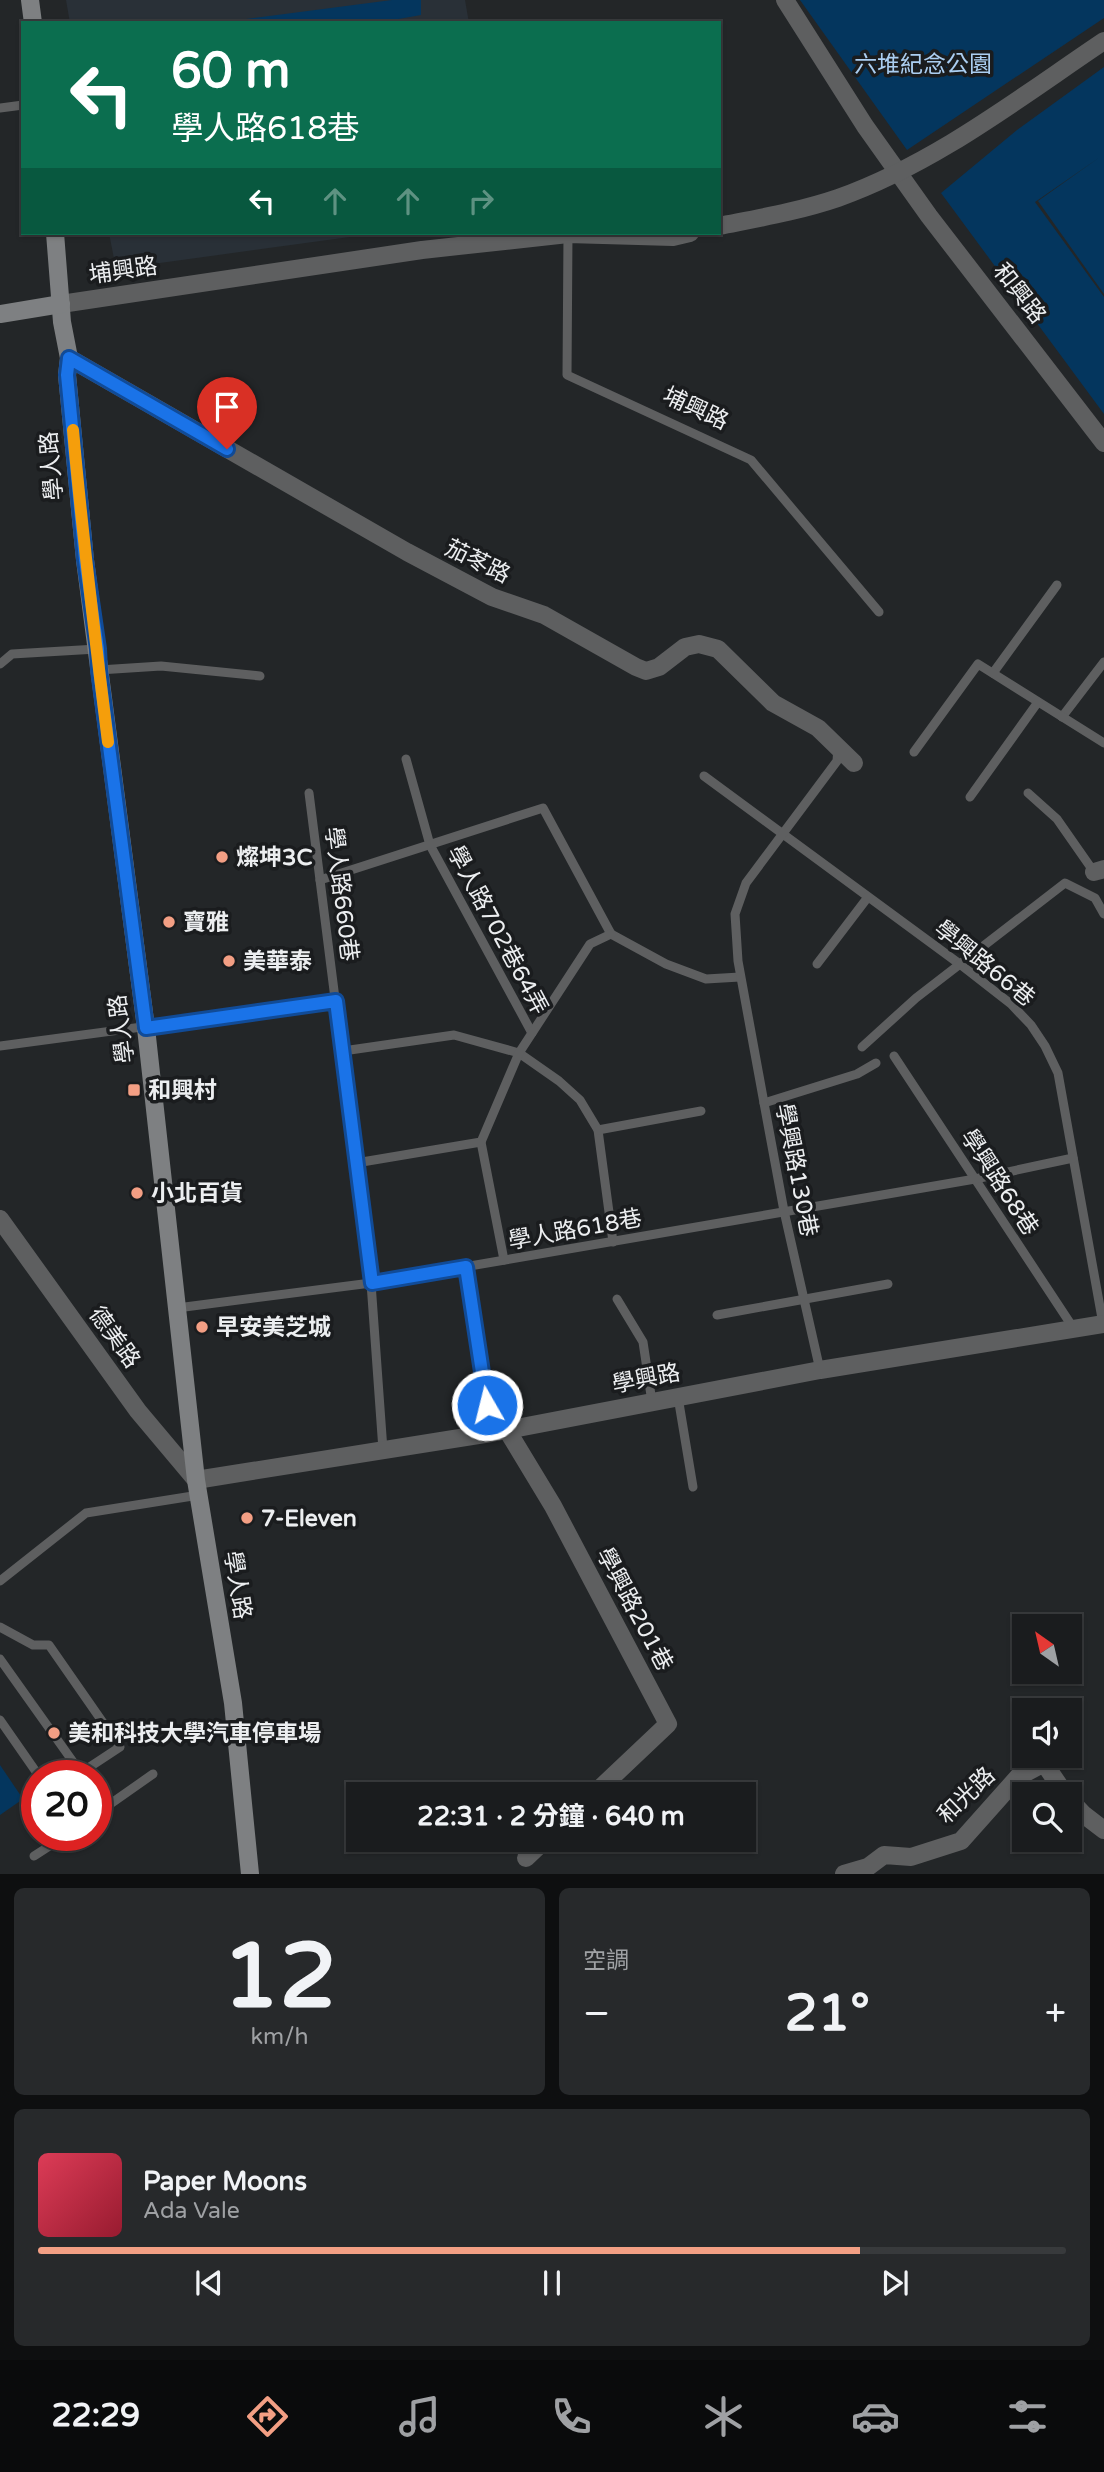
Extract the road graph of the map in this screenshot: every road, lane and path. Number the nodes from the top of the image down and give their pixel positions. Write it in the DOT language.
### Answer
graph roads {
  1 [pos="30,0"];
  2 [pos="785,0"];
  3 [pos="33,21"];
  4 [pos="1104,41"];
  5 [pos="21,105"];
  6 [pos="0,108"];
  7 [pos="898,173"];
  8 [pos="721,226"];
  9 [pos="55,235"];
  10 [pos="559,235"];
  11 [pos="568,235"];
  12 [pos="603,235"];
  13 [pos="682,235"];
  14 [pos="61,304"];
  15 [pos="0,314"];
  16 [pos="69,358"];
  17 [pos="1104,443"];
  18 [pos="1057,585"];
  19 [pos="879,612"];
  20 [pos="98,649"];
  21 [pos="1104,662"];
  22 [pos="0,664"];
  23 [pos="99,670"];
  24 [pos="993,673"];
  25 [pos="260,676"];
  26 [pos="1038,702"];
  27 [pos="1062,717"];
  28 [pos="1104,743"];
  29 [pos="838,747"];
  30 [pos="914,752"];
  31 [pos="406,759"];
  32 [pos="854,763"];
  33 [pos="704,776"];
  34 [pos="309,793"];
  35 [pos="1028,793"];
  36 [pos="970,797"];
  37 [pos="783,834"];
  38 [pos="430,845"];
  39 [pos="1099,871"];
  40 [pos="320,880"];
  41 [pos="868,897"];
  42 [pos="1104,914"];
  43 [pos="611,934"];
  44 [pos="817,964"];
  45 [pos="961,965"];
  46 [pos="740,977"];
  47 [pos="336,1001"];
  48 [pos="146,1028"];
  49 [pos="532,1033"];
  50 [pos="0,1046"];
  51 [pos="862,1047"];
  52 [pos="342,1051"];
  53 [pos="519,1053"];
  54 [pos="894,1056"];
  55 [pos="876,1063"];
  56 [pos="764,1103"];
  57 [pos="701,1111"];
  58 [pos="598,1130"];
  59 [pos="481,1142"];
  60 [pos="1073,1158"];
  61 [pos="356,1163"];
  62 [pos="975,1179"];
  63 [pos="784,1211"];
  64 [pos="0,1219"];
  65 [pos="614,1242"];
  66 [pos="504,1260"];
  67 [pos="466,1267"];
  68 [pos="372,1283"];
  69 [pos="888,1284"];
  70 [pos="804,1299"];
  71 [pos="617,1300"];
  72 [pos="177,1308"];
  73 [pos="717,1315"];
  74 [pos="1104,1324"];
  75 [pos="1074,1329"];
  76 [pos="820,1370"];
  77 [pos="678,1397"];
  78 [pos="652,1402"];
  79 [pos="499,1431"];
  80 [pos="383,1450"];
  81 [pos="692,1486"];
  82 [pos="198,1487"];
  83 [pos="0,1581"];
  84 [pos="0,1626"];
  85 [pos="0,1659"];
  86 [pos="0,1720"];
  87 [pos="28,1760"];
  88 [pos="69,1760"];
  89 [pos="101,1760"];
  90 [pos="153,1774"];
  91 [pos="607,1782"];
  92 [pos="1014,1782"];
  93 [pos="1057,1782"];
  94 [pos="1012,1784"];
  95 [pos="112,1803"];
  96 [pos="1082,1813"];
  97 [pos="1104,1830"];
  98 [pos="42,1851"];
  99 [pos="532,1852"];
  100 [pos="34,1856"];
  101 [pos="526,1857"];
  102 [pos="250,1874"];
  103 [pos="844,1874"];
  1 -- 3 [label="main road"];
  2 -- 7 [label="street, 和興路"];
  4 -- 7 [label="street"];
  5 -- 6 [label="lane"];
  7 -- 8 [label="street"];
  7 -- 17 [label="street, 和興路"];
  9 -- 14 [label="main road, 學人路"];
  10 -- 14 [label="street, 埔興路"];
  11 -- 19 [label="lane, 埔興路"];
  12 -- 13 [label="street, 埔興路"];
  14 -- 15 [label="main road"];
  14 -- 16 [label="main road, 學人路"];
  16 -- 20 [label="main road, 學人路"];
  16 -- 29 [label="street, 茄苳路"];
  18 -- 24 [label="lane"];
  20 -- 22 [label="lane"];
  20 -- 23 [label="main road, 學人路"];
  21 -- 27 [label="lane"];
  23 -- 25 [label="lane"];
  23 -- 48 [label="main road, 學人路"];
  24 -- 26 [label="lane"];
  24 -- 30 [label="lane"];
  26 -- 27 [label="lane"];
  26 -- 36 [label="lane"];
  27 -- 28 [label="lane"];
  29 -- 32 [label="street, 茄苳路"];
  29 -- 37 [label="lane, 學興路130巷"];
  31 -- 38 [label="lane, 學人路702巷64弄"];
  33 -- 37 [label="lane, 學興路66巷"];
  34 -- 40 [label="lane, 學人路660巷"];
  35 -- 39 [label="lane"];
  37 -- 41 [label="lane, 學興路66巷"];
  37 -- 46 [label="lane, 學興路130巷"];
  38 -- 40 [label="lane"];
  38 -- 43 [label="lane"];
  38 -- 49 [label="lane, 學人路702巷64弄"];
  40 -- 47 [label="lane, 學人路660巷"];
  41 -- 44 [label="lane"];
  41 -- 45 [label="lane, 學興路66巷"];
  42 -- 45 [label="lane"];
  43 -- 46 [label="lane"];
  43 -- 49 [label="lane"];
  45 -- 51 [label="lane"];
  45 -- 60 [label="lane, 學興路66巷"];
  46 -- 56 [label="lane, 學興路130巷"];
  47 -- 48 [label="lane"];
  47 -- 52 [label="lane, 學人路660巷"];
  48 -- 50 [label="lane"];
  48 -- 72 [label="main road, 學人路"];
  49 -- 53 [label="lane"];
  52 -- 53 [label="lane"];
  52 -- 61 [label="lane, 學人路660巷"];
  53 -- 58 [label="lane"];
  53 -- 59 [label="lane"];
  54 -- 62 [label="lane, 學興路68巷"];
  55 -- 56 [label="lane"];
  56 -- 63 [label="lane, 學興路130巷"];
  57 -- 58 [label="lane"];
  58 -- 65 [label="lane"];
  59 -- 61 [label="lane"];
  59 -- 66 [label="lane"];
  60 -- 62 [label="lane, 學人路618巷"];
  60 -- 74 [label="lane, 學興路66巷"];
  61 -- 68 [label="lane, 學人路660巷"];
  62 -- 63 [label="lane, 學人路618巷"];
  62 -- 75 [label="lane, 學興路68巷"];
  63 -- 65 [label="lane, 學人路618巷"];
  63 -- 70 [label="lane, 學興路130巷"];
  64 -- 82 [label="street, 德美路"];
  65 -- 66 [label="lane, 學人路618巷"];
  66 -- 67 [label="lane, 學人路618巷"];
  67 -- 68 [label="lane, 學人路618巷"];
  67 -- 79 [label="lane"];
  68 -- 72 [label="lane, 學人路618巷"];
  68 -- 80 [label="lane"];
  69 -- 70 [label="lane"];
  70 -- 73 [label="lane"];
  70 -- 76 [label="lane, 學興路130巷"];
  71 -- 78 [label="lane"];
  72 -- 82 [label="main road, 學人路"];
  74 -- 75 [label="street, 學興路"];
  75 -- 76 [label="street, 學興路"];
  76 -- 77 [label="street, 學興路"];
  77 -- 78 [label="street, 學興路"];
  77 -- 81 [label="lane"];
  78 -- 79 [label="street, 學興路"];
  79 -- 80 [label="street, 學興路"];
  79 -- 91 [label="street, 學興路201巷"];
  80 -- 82 [label="street, 學興路"];
  82 -- 83 [label="lane"];
  82 -- 102 [label="main road, 學人路"];
  84 -- 89 [label="lane"];
  85 -- 88 [label="lane"];
  86 -- 87 [label="lane"];
  90 -- 95 [label="lane"];
  92 -- 93 [label="street, 和光路"];
  94 -- 103 [label="street, 和光路"];
  96 -- 97 [label="street"];
  98 -- 100 [label="lane"];
  99 -- 101 [label="street"];
}
